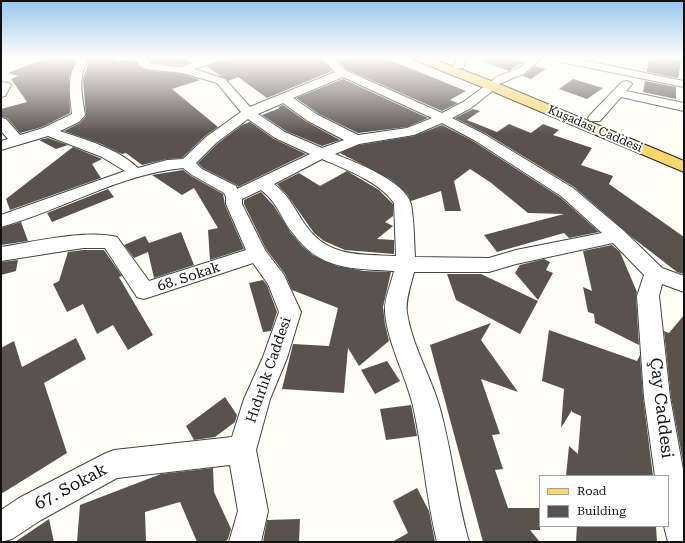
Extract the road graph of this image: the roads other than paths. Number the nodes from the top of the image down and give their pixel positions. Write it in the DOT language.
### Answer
graph roads {
  1 [pos="76,83"];
  2 [pos="223,83"];
  3 [pos="319,83"];
  4 [pos="366,83"];
  5 [pos="627,83"];
  6 [pos="495,84"];
  7 [pos="618,93"];
  8 [pos="284,98"];
  9 [pos="684,107"];
  10 [pos="248,113"];
  11 [pos="595,118"];
  12 [pos="444,119"];
  13 [pos="1,122"];
  14 [pos="48,131"];
  15 [pos="356,140"];
  16 [pos="654,140"];
  17 [pos="17,141"];
  18 [pos="1,146"];
  19 [pos="323,153"];
  20 [pos="187,163"];
  21 [pos="683,166"];
  22 [pos="135,174"];
  23 [pos="263,183"];
  24 [pos="234,197"];
  25 [pos="1,221"];
  26 [pos="617,236"];
  27 [pos="1,254"];
  28 [pos="257,254"];
  29 [pos="406,264"];
  30 [pos="654,273"];
  31 [pos="684,284"];
  32 [pos="242,450"];
  33 [pos="1,528"];
  34 [pos="245,542"];
  35 [pos="453,542"];
  36 [pos="684,542"];
  1 -- 14 [label="street"];
  2 -- 10 [label="street"];
  3 -- 8 [label="street"];
  4 -- 12 [label="street"];
  5 -- 7 [label="street"];
  6 -- 11 [label="main road, Kuşadası Caddesi"];
  6 -- 12 [label="street"];
  6 -- 21 [label="main road, Kuşadası Caddesi"];
  7 -- 9 [label="street"];
  7 -- 11 [label="street"];
  8 -- 10 [label="street"];
  8 -- 15 [label="street"];
  10 -- 19 [label="street"];
  10 -- 20 [label="street"];
  11 -- 16 [label="main road, Kuşadası Caddesi"];
  12 -- 15 [label="street"];
  12 -- 26 [label="street"];
  13 -- 17 [label="street"];
  14 -- 17 [label="street"];
  14 -- 22 [label="street"];
  15 -- 19 [label="street"];
  17 -- 18 [label="street"];
  19 -- 23 [label="street"];
  19 -- 29 [label="street"];
  20 -- 22 [label="street"];
  20 -- 24 [label="street"];
  22 -- 25 [label="street"];
  23 -- 24 [label="street"];
  23 -- 29 [label="street"];
  24 -- 28 [label="street, Hıdırlık Caddesi"];
  26 -- 29 [label="street"];
  26 -- 30 [label="street"];
  27 -- 28 [label="street, 68. Sokak"];
  28 -- 32 [label="street, Hıdırlık Caddesi"];
  29 -- 35 [label="street"];
  30 -- 31 [label="street"];
  30 -- 36 [label="street, Çay Caddesi"];
  32 -- 33 [label="street, 67. Sokak"];
  32 -- 34 [label="street, Hıdırlık Caddesi"];
}
